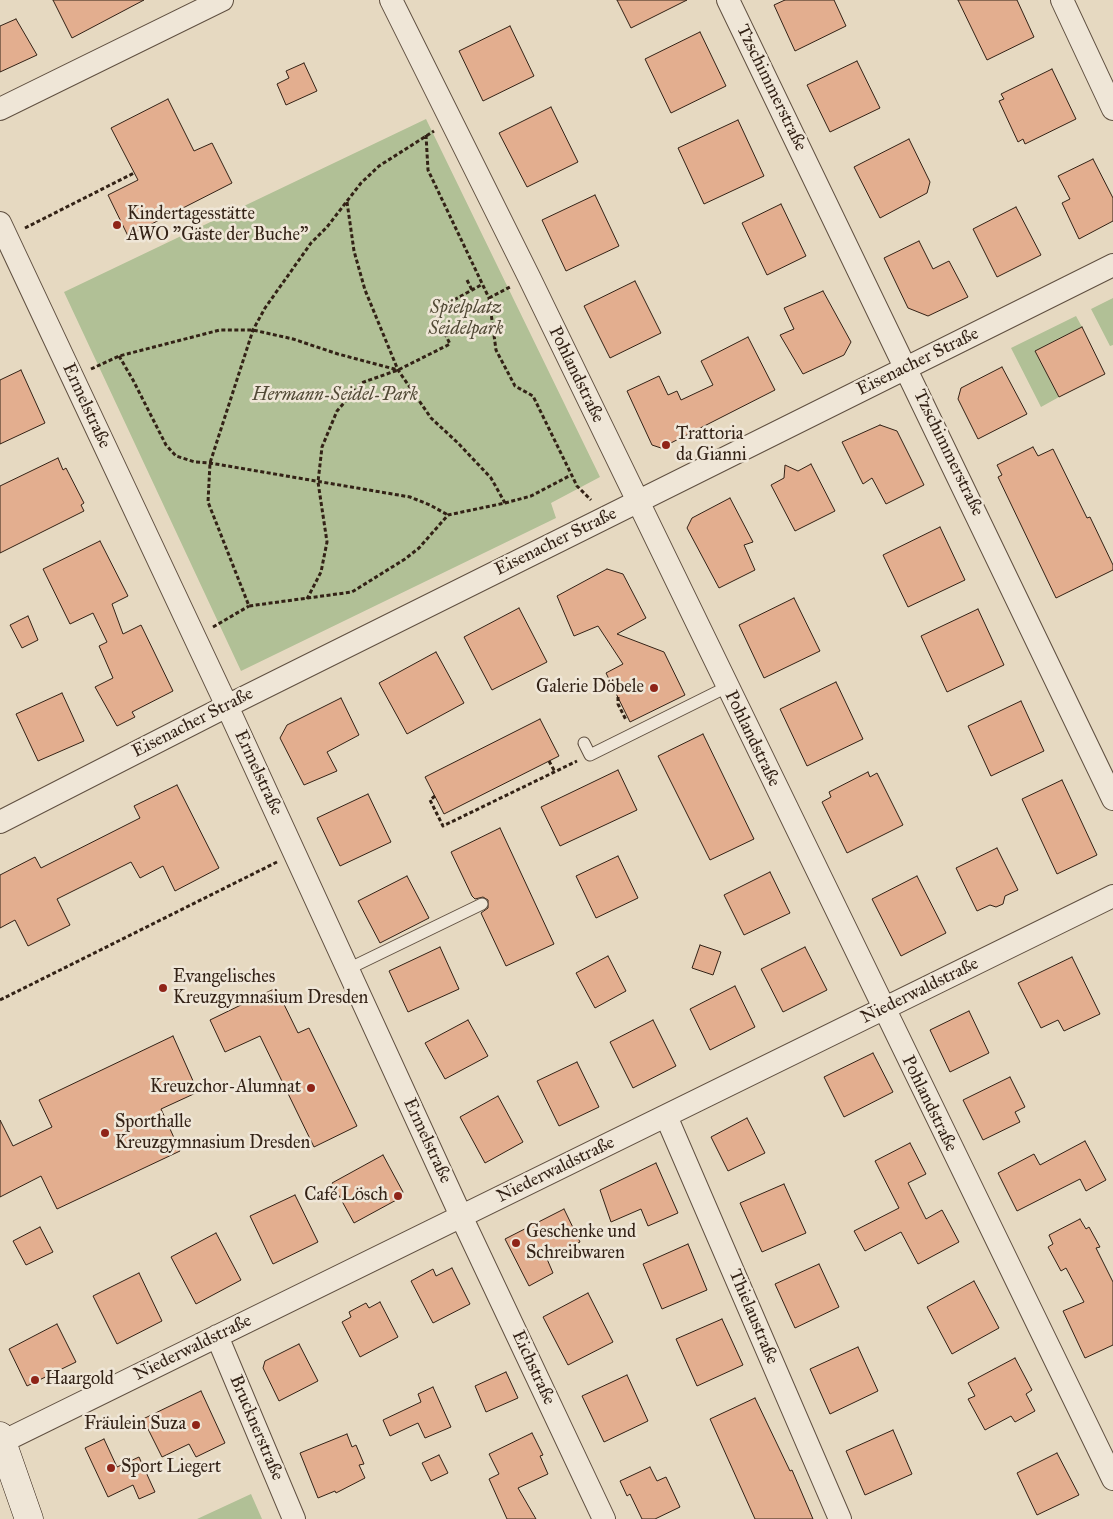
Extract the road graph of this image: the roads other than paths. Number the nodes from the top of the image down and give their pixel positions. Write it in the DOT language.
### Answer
graph roads {
  1 [pos="222,0"];
  2 [pos="391,0"];
  3 [pos="728,0"];
  4 [pos="1062,0"];
  5 [pos="0,108"];
  6 [pos="1113,109"];
  7 [pos="0,223"];
  8 [pos="1113,265"];
  9 [pos="907,368"];
  10 [pos="638,502"];
  11 [pos="727,688"];
  12 [pos="227,706"];
  13 [pos="584,743"];
  14 [pos="1113,799"];
  15 [pos="0,822"];
  16 [pos="1113,896"];
  17 [pos="482,904"];
  18 [pos="348,969"];
  19 [pos="883,1009"];
  20 [pos="666,1116"];
  21 [pos="462,1216"];
  22 [pos="218,1336"];
  23 [pos="1,1441"];
  24 [pos="1113,1479"];
  25 [pos="30,1519"];
  26 [pos="294,1519"];
  27 [pos="604,1519"];
  28 [pos="840,1519"];
  1 -- 5 [label="street"];
  2 -- 10 [label="street, Pohlandstraße"];
  3 -- 9 [label="street, Tzschimmerstraße"];
  4 -- 6 [label="street"];
  7 -- 12 [label="street, Ermelstraße"];
  8 -- 9 [label="street, Eisenacher Straße"];
  9 -- 10 [label="street, Eisenacher Straße"];
  9 -- 14 [label="street, Tzschimmerstraße"];
  10 -- 11 [label="street, Pohlandstraße"];
  10 -- 12 [label="street, Eisenacher Straße"];
  11 -- 13 [label="lane"];
  11 -- 19 [label="street, Pohlandstraße"];
  12 -- 15 [label="street, Eisenacher Straße"];
  12 -- 18 [label="street, Ermelstraße"];
  16 -- 19 [label="street, Niederwaldstraße"];
  17 -- 18 [label="lane"];
  18 -- 21 [label="street, Ermelstraße"];
  19 -- 20 [label="street, Niederwaldstraße"];
  19 -- 24 [label="street, Pohlandstraße"];
  20 -- 21 [label="street, Niederwaldstraße"];
  20 -- 28 [label="street, Thielaustraße"];
  21 -- 22 [label="street, Niederwaldstraße"];
  21 -- 27 [label="street, Eichstraße"];
  22 -- 23 [label="street, Niederwaldstraße"];
  22 -- 26 [label="street, Brucknerstraße"];
  23 -- 25 [label="street"];
}
